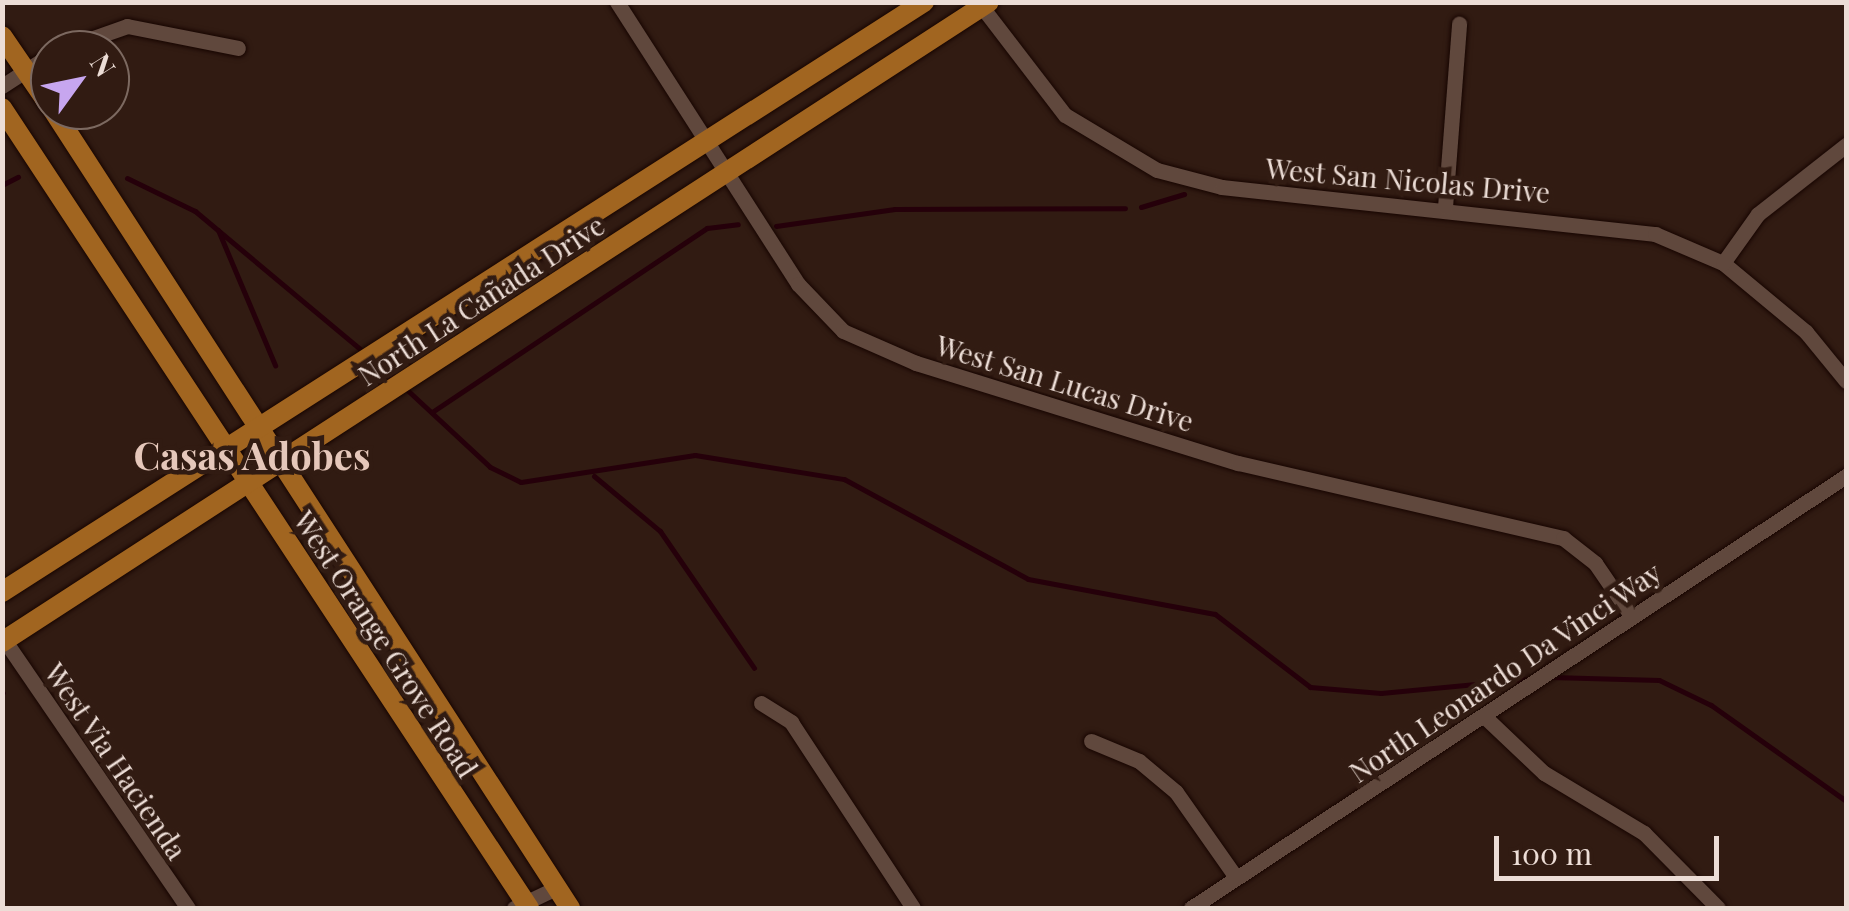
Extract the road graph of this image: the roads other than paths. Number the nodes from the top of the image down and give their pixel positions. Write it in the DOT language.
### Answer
graph roads {
  1 [pos="617,2"];
  2 [pos="924,2"];
  3 [pos="986,4"];
  4 [pos="1460,24"];
  5 [pos="116,30"];
  6 [pos="2,36"];
  7 [pos="238,48"];
  8 [pos="30,68"];
  9 [pos="27,70"];
  10 [pos="30,75"];
  11 [pos="2,86"];
  12 [pos="2,108"];
  13 [pos="65,130"];
  14 [pos="706,142"];
  15 [pos="1846,145"];
  16 [pos="725,173"];
  17 [pos="1445,207"];
  18 [pos="1722,263"];
  19 [pos="1846,381"];
  20 [pos="259,424"];
  21 [pos="224,448"];
  22 [pos="282,461"];
  23 [pos="1846,476"];
  24 [pos="247,484"];
  25 [pos="2,592"];
  26 [pos="1632,617"];
  27 [pos="4,641"];
  28 [pos="761,703"];
  29 [pos="1487,719"];
  30 [pos="1091,741"];
  31 [pos="1235,876"];
  32 [pos="558,887"];
  33 [pos="522,906"];
  34 [pos="188,908"];
  35 [pos="570,908"];
  36 [pos="914,908"];
  37 [pos="1191,908"];
  38 [pos="1718,908"];
  1 -- 14 [label="street, West San Lucas Drive"];
  2 -- 14 [label="main road, North La Cañada Drive"];
  3 -- 16 [label="main road, North La Cañada Drive"];
  3 -- 17 [label="street, West San Nicolas Drive"];
  4 -- 17 [label="street"];
  5 -- 7 [label="street"];
  6 -- 9 [label="main road, West Orange Grove Road"];
  8 -- 9 [label="street"];
  9 -- 10 [label="main road, West Orange Grove Road"];
  9 -- 11 [label="street"];
  12 -- 21 [label="main road, West Orange Grove Road"];
  13 -- 20 [label="main road, West Orange Grove Road"];
  14 -- 16 [label="street, West San Lucas Drive"];
  14 -- 20 [label="main road, North La Cañada Drive"];
  15 -- 18 [label="street"];
  16 -- 22 [label="main road, North La Cañada Drive"];
  16 -- 26 [label="street, West San Lucas Drive"];
  17 -- 18 [label="street, West San Nicolas Drive"];
  18 -- 19 [label="street, West San Nicolas Drive"];
  20 -- 21 [label="main road, North La Cañada Drive"];
  20 -- 22 [label="main road, West Orange Grove Road"];
  21 -- 24 [label="main road, West Orange Grove Road"];
  21 -- 25 [label="main road, North La Cañada Drive"];
  22 -- 24 [label="main road, North La Cañada Drive"];
  22 -- 32 [label="main road, West Orange Grove Road"];
  23 -- 26 [label="street, North Leonardo Da Vinci Way"];
  24 -- 27 [label="main road, North La Cañada Drive"];
  24 -- 33 [label="main road, West Orange Grove Road"];
  26 -- 29 [label="street, North Leonardo Da Vinci Way"];
  27 -- 34 [label="street, West Via Hacienda"];
  28 -- 36 [label="street"];
  29 -- 31 [label="street, North Leonardo Da Vinci Way"];
  29 -- 38 [label="street"];
  30 -- 31 [label="street"];
  31 -- 37 [label="street, North Leonardo Da Vinci Way"];
  32 -- 33 [label="street"];
  32 -- 35 [label="main road, West Orange Grove Road"];
}
